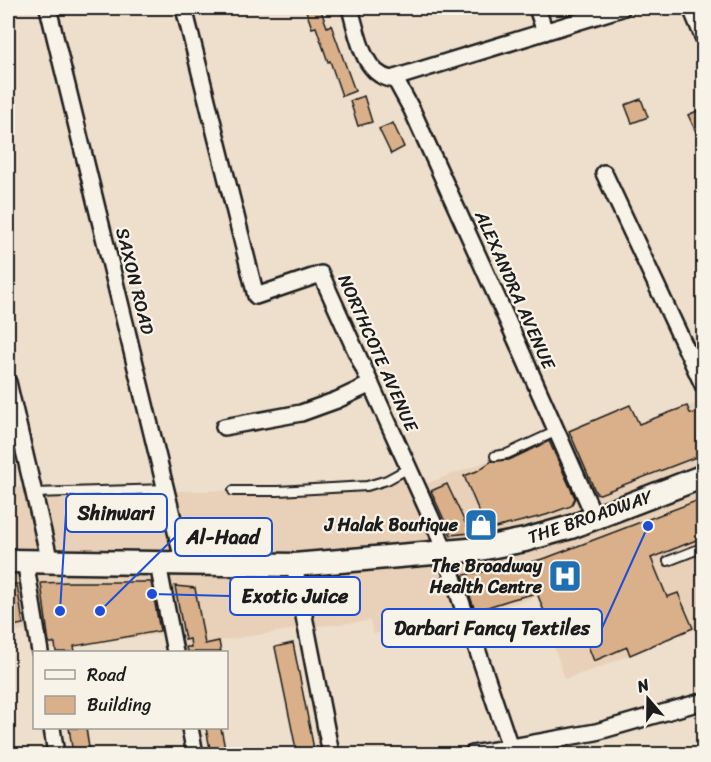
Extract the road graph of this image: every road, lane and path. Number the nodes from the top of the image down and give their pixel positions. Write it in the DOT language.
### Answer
graph roads {
  1 [pos="48,8"];
  2 [pos="184,8"];
  3 [pos="350,8"];
  4 [pos="537,8"];
  5 [pos="622,8"];
  6 [pos="691,8"];
  7 [pos="545,32"];
  8 [pos="704,39"];
  9 [pos="395,79"];
  10 [pos="604,173"];
  11 [pos="8,382"];
  12 [pos="371,384"];
  13 [pos="704,387"];
  14 [pos="224,427"];
  15 [pos="557,431"];
  16 [pos="495,456"];
  17 [pos="409,468"];
  18 [pos="704,476"];
  19 [pos="167,489"];
  20 [pos="233,491"];
  21 [pos="34,493"];
  22 [pos="595,518"];
  23 [pos="704,547"];
  24 [pos="444,553"];
  25 [pos="16,561"];
  26 [pos="50,561"];
  27 [pos="668,561"];
  28 [pos="158,564"];
  29 [pos="184,564"];
  30 [pos="294,565"];
  31 [pos="40,651"];
  32 [pos="175,651"];
  33 [pos="704,701"];
  34 [pos="52,729"];
  35 [pos="190,729"];
  36 [pos="510,747"];
  37 [pos="57,754"];
  38 [pos="195,754"];
  39 [pos="331,754"];
  40 [pos="472,754"];
  1 -- 19 [label="street, SAXON ROAD"];
  2 -- 12 [label="street, NORTHCOTE AVENUE"];
  3 -- 9 [label="street"];
  4 -- 7 [label="street"];
  5 -- 7 [label="street"];
  6 -- 8 [label="street"];
  7 -- 9 [label="street"];
  9 -- 15 [label="street, ALEXANDRA AVENUE"];
  10 -- 13 [label="street"];
  11 -- 21 [label="street"];
  12 -- 14 [label="street"];
  12 -- 17 [label="street, NORTHCOTE AVENUE"];
  15 -- 16 [label="lane"];
  15 -- 22 [label="street, ALEXANDRA AVENUE"];
  17 -- 20 [label="lane"];
  17 -- 24 [label="street, NORTHCOTE AVENUE"];
  18 -- 22 [label="main road, THE BROADWAY"];
  19 -- 21 [label="lane"];
  19 -- 29 [label="street, SAXON ROAD"];
  21 -- 26 [label="street"];
  22 -- 24 [label="main road, THE BROADWAY"];
  23 -- 27 [label="lane"];
  24 -- 30 [label="main road, THE BROADWAY"];
  24 -- 36 [label="street, NORTHCOTE AVENUE"];
  25 -- 26 [label="main road, THE BROADWAY"];
  25 -- 31 [label="street"];
  26 -- 28 [label="main road, THE BROADWAY"];
  28 -- 29 [label="main road, THE BROADWAY"];
  28 -- 32 [label="street"];
  29 -- 30 [label="main road, THE BROADWAY"];
  30 -- 39 [label="street"];
  33 -- 36 [label="street"];
  34 -- 37 [label="street"];
  35 -- 38 [label="street"];
  36 -- 40 [label="street"];
}
